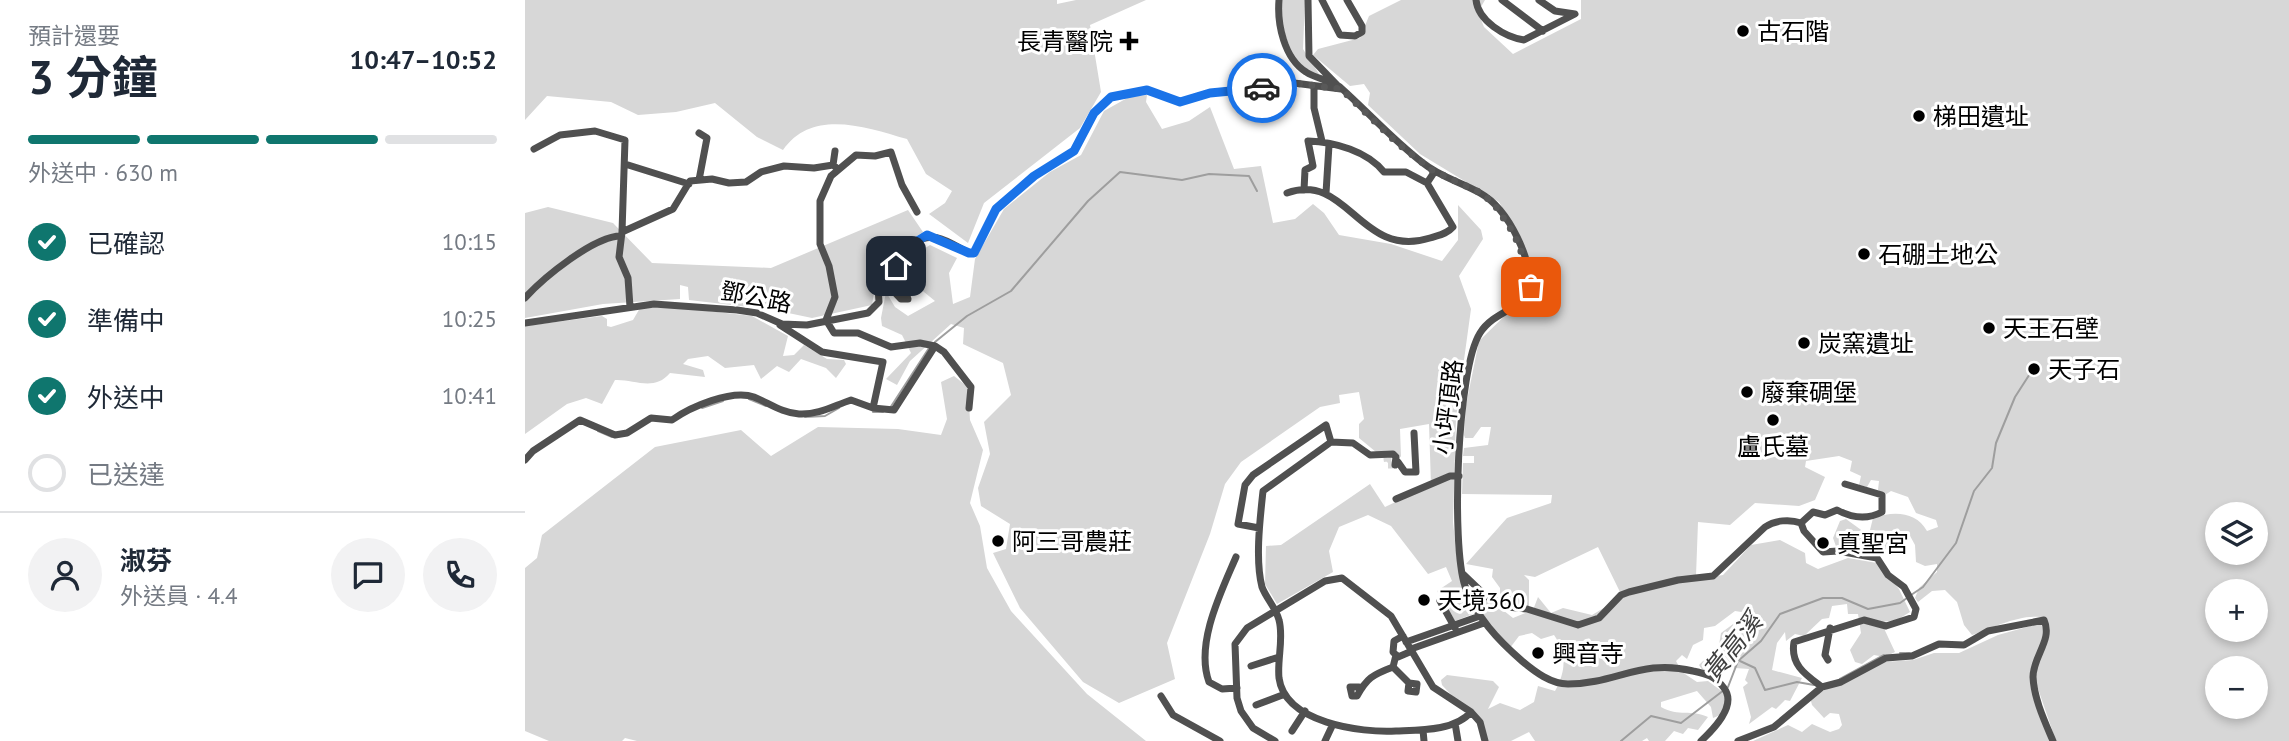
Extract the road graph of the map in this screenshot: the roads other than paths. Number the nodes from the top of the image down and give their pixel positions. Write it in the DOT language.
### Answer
graph roads {
  1 [pos="1279,0"];
  2 [pos="1308,0"];
  3 [pos="1322,0"];
  4 [pos="1347,0"];
  5 [pos="1476,0"];
  6 [pos="1502,0"];
  7 [pos="1539,0"];
  8 [pos="1543,31"];
  9 [pos="1314,86"];
  10 [pos="1339,87"];
  11 [pos="699,133"];
  12 [pos="1325,143"];
  13 [pos="534,149"];
  14 [pos="835,151"];
  15 [pos="625,164"];
  16 [pos="832,167"];
  17 [pos="1434,172"];
  18 [pos="699,180"];
  19 [pos="1427,183"];
  20 [pos="689,184"];
  21 [pos="1304,190"];
  22 [pos="1326,192"];
  23 [pos="1287,193"];
  24 [pos="917,212"];
  25 [pos="621,234"];
  26 [pos="525,299"];
  27 [pos="630,307"];
  28 [pos="826,320"];
  29 [pos="773,321"];
  30 [pos="525,323"];
  31 [pos="935,346"];
  32 [pos="873,408"];
  33 [pos="969,408"];
  34 [pos="1414,433"];
  35 [pos="1331,442"];
  36 [pos="525,460"];
  37 [pos="1416,472"];
  38 [pos="1459,476"];
  39 [pos="1845,484"];
  40 [pos="1421,488"];
  41 [pos="1396,499"];
  42 [pos="1801,523"];
  43 [pos="1259,528"];
  44 [pos="1236,557"];
  45 [pos="1463,574"];
  46 [pos="1440,601"];
  47 [pos="1276,611"];
  48 [pos="1482,619"];
  49 [pos="1830,628"];
  50 [pos="1455,629"];
  51 [pos="1408,644"];
  52 [pos="1396,655"];
  53 [pos="1279,657"];
  54 [pos="1828,660"];
  55 [pos="1251,666"];
  56 [pos="1393,667"];
  57 [pos="1409,683"];
  58 [pos="1359,687"];
  59 [pos="1822,687"];
  60 [pos="1237,688"];
  61 [pos="1285,694"];
  62 [pos="1161,696"];
  63 [pos="1256,705"];
  64 [pos="1305,711"];
  65 [pos="1471,712"];
  66 [pos="1455,723"];
  67 [pos="1333,724"];
  68 [pos="1423,730"];
  69 [pos="1292,731"];
  70 [pos="1361,731"];
  71 [pos="1391,732"];
  72 [pos="1220,741"];
  73 [pos="1275,741"];
  74 [pos="1325,741"];
  75 [pos="1360,741"];
  76 [pos="1391,741"];
  77 [pos="1424,741"];
  78 [pos="1458,741"];
  79 [pos="1485,741"];
  80 [pos="1702,741"];
  81 [pos="1738,741"];
  82 [pos="2053,741"];
  1 -- 10 [label="street, 小坪頂路"];
  2 -- 10 [label="street"];
  3 -- 4 [label="street"];
  5 -- 8 [label="street"];
  6 -- 8 [label="street"];
  7 -- 8 [label="street"];
  9 -- 10 [label="street, 鄧公路"];
  9 -- 12 [label="street"];
  9 -- 28 [label="street, 鄧公路"];
  10 -- 17 [label="street, 小坪頂路"];
  11 -- 18 [label="street"];
  12 -- 19 [label="street"];
  12 -- 21 [label="street"];
  12 -- 22 [label="street"];
  13 -- 15 [label="street"];
  14 -- 16 [label="street"];
  15 -- 20 [label="street"];
  15 -- 25 [label="street"];
  16 -- 18 [label="street"];
  16 -- 24 [label="street"];
  16 -- 28 [label="street"];
  17 -- 19 [label="street"];
  17 -- 38 [label="street, 小坪頂路"];
  18 -- 20 [label="street"];
  19 -- 22 [label="street"];
  20 -- 25 [label="street"];
  21 -- 22 [label="street"];
  21 -- 23 [label="street"];
  25 -- 26 [label="street"];
  25 -- 27 [label="street"];
  27 -- 29 [label="street, 鄧公路"];
  27 -- 30 [label="street, 鄧公路"];
  28 -- 29 [label="street, 鄧公路"];
  28 -- 31 [label="street"];
  29 -- 32 [label="street"];
  31 -- 32 [label="street"];
  31 -- 33 [label="street"];
  32 -- 36 [label="street"];
  34 -- 37 [label="street"];
  35 -- 37 [label="street"];
  35 -- 43 [label="street"];
  35 -- 43 [label="street"];
  37 -- 40 [label="street"];
  38 -- 40 [label="street"];
  38 -- 45 [label="street, 小坪頂路"];
  39 -- 42 [label="street"];
  40 -- 41 [label="street"];
  42 -- 45 [label="street"];
  42 -- 49 [label="street"];
  43 -- 47 [label="street"];
  44 -- 60 [label="street"];
  45 -- 48 [label="street, 小坪頂路"];
  46 -- 50 [label="street"];
  47 -- 51 [label="street"];
  47 -- 53 [label="street"];
  47 -- 60 [label="street"];
  48 -- 50 [label="street"];
  48 -- 80 [label="street, 小坪頂路"];
  49 -- 54 [label="street"];
  49 -- 59 [label="street"];
  50 -- 51 [label="street"];
  51 -- 52 [label="street"];
  51 -- 52 [label="street"];
  51 -- 65 [label="street"];
  52 -- 56 [label="street"];
  53 -- 55 [label="street"];
  53 -- 61 [label="street"];
  56 -- 57 [label="street"];
  56 -- 58 [label="street"];
  59 -- 81 [label="street"];
  59 -- 82 [label="street"];
  60 -- 73 [label="street"];
  61 -- 63 [label="street"];
  61 -- 64 [label="street"];
  62 -- 72 [label="street"];
  64 -- 67 [label="street"];
  64 -- 69 [label="street"];
  65 -- 66 [label="street"];
  65 -- 79 [label="street"];
  66 -- 68 [label="street"];
  66 -- 78 [label="street"];
  67 -- 70 [label="street"];
  67 -- 74 [label="street"];
  68 -- 71 [label="street"];
  68 -- 77 [label="street"];
  70 -- 71 [label="street"];
  70 -- 75 [label="street"];
  71 -- 76 [label="street"];
}
